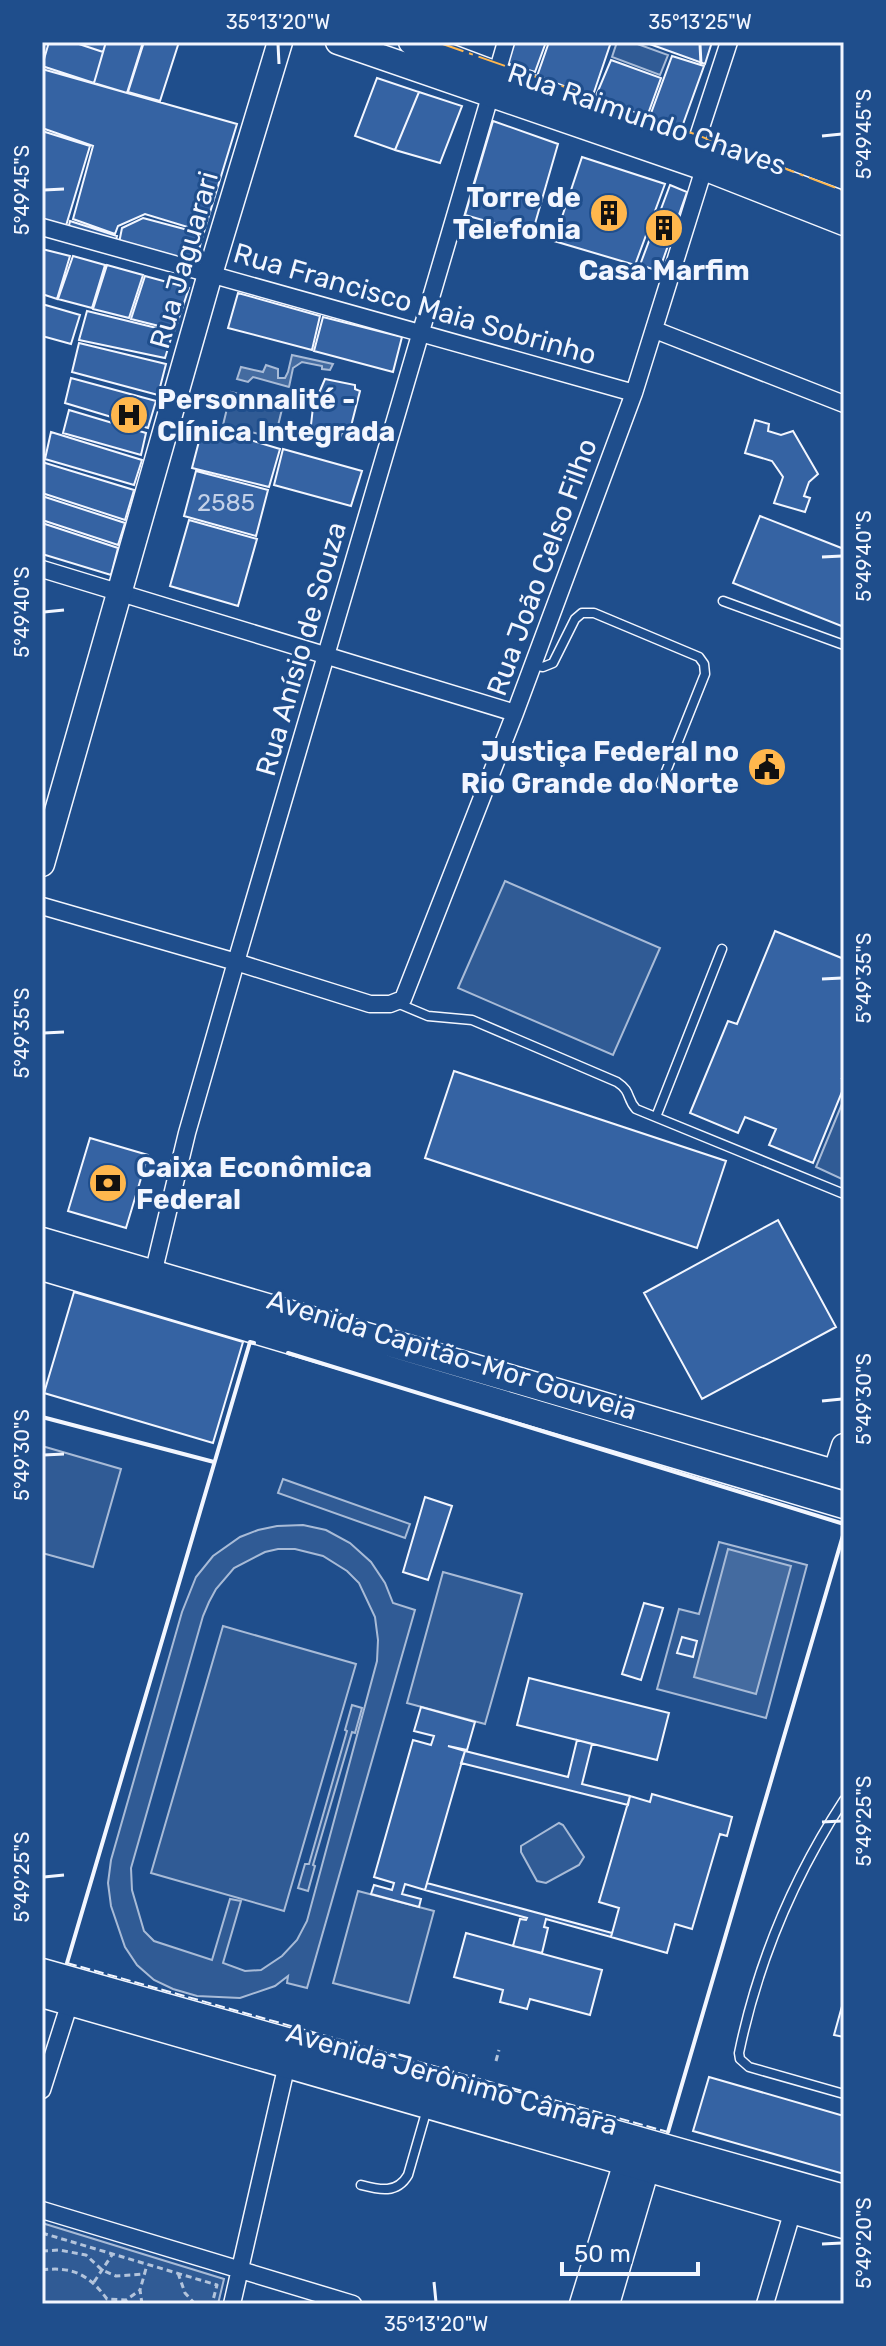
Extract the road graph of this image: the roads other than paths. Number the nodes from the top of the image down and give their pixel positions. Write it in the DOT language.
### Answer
graph roads {
  1 [pos="280,42"];
  2 [pos="338,42"];
  3 [pos="411,42"];
  4 [pos="506,42"];
  5 [pos="729,42"];
  6 [pos="494,84"];
  7 [pos="699,157"];
  8 [pos="844,204"];
  9 [pos="844,223"];
  10 [pos="42,227"];
  11 [pos="210,274"];
  12 [pos="655,330"];
  13 [pos="421,333"];
  14 [pos="634,393"];
  15 [pos="844,404"];
  16 [pos="42,569"];
  17 [pos="119,593"];
  18 [pos="723,601"];
  19 [pos="844,645"];
  20 [pos="326,656"];
  21 [pos="533,664"];
  22 [pos="515,713"];
  23 [pos="661,784"];
  24 [pos="42,864"];
  25 [pos="42,906"];
  26 [pos="722,949"];
  27 [pos="236,962"];
  28 [pos="401,998"];
  29 [pos="656,1117"];
  30 [pos="844,1194"];
  31 [pos="42,1241"];
  32 [pos="42,1267"];
  33 [pos="153,1274"];
  34 [pos="519,1381"];
  35 [pos="475,1395"];
  36 [pos="710,1437"];
  37 [pos="844,1446"];
  38 [pos="740,1474"];
  39 [pos="839,1475"];
  40 [pos="844,1505"];
  41 [pos="844,1800"];
  42 [pos="42,1972"];
  43 [pos="42,1994"];
  44 [pos="70,2002"];
  45 [pos="287,2064"];
  46 [pos="42,2090"];
  47 [pos="844,2094"];
  48 [pos="428,2105"];
  49 [pos="636,2165"];
  50 [pos="361,2185"];
  51 [pos="844,2198"];
  52 [pos="42,2210"];
  53 [pos="793,2210"];
  54 [pos="844,2225"];
  55 [pos="241,2269"];
  56 [pos="232,2304"];
  57 [pos="353,2304"];
  58 [pos="582,2304"];
  59 [pos="607,2304"];
  60 [pos="765,2304"];
  1 -- 11 [label="street, Rua Jaguarari"];
  2 -- 6 [label="street, Rua Raimundo Chaves"];
  3 -- 6 [label="street, Rua Raimundo Chaves"];
  4 -- 6 [label="street, Rua Anísio de Souza"];
  5 -- 7 [label="street, Rua João Celso Filho"];
  6 -- 7 [label="street, Rua Raimundo Chaves"];
  6 -- 13 [label="street, Rua Anísio de Souza"];
  7 -- 8 [label="street, Rua Raimundo Chaves"];
  7 -- 9 [label="street, Rua Raimundo Chaves"];
  7 -- 12 [label="street, Rua João Celso Filho"];
  10 -- 11 [label="street, Rua Francisco Maia Sobrinho"];
  11 -- 13 [label="street, Rua Francisco Maia Sobrinho"];
  11 -- 17 [label="street, Rua Jaguarari"];
  12 -- 14 [label="street, Rua João Celso Filho"];
  12 -- 15 [label="street"];
  13 -- 14 [label="street, Rua Francisco Maia Sobrinho"];
  13 -- 20 [label="street, Rua Anísio de Souza"];
  14 -- 21 [label="street, Rua João Celso Filho"];
  16 -- 17 [label="street"];
  17 -- 20 [label="street"];
  17 -- 24 [label="street, Rua Jaguarari"];
  18 -- 19 [label="lane"];
  20 -- 22 [label="street"];
  20 -- 27 [label="street, Rua Anísio de Souza"];
  21 -- 22 [label="street, Rua João Celso Filho"];
  21 -- 23 [label="lane"];
  22 -- 28 [label="street, Rua João Celso Filho"];
  25 -- 27 [label="street"];
  26 -- 29 [label="lane"];
  27 -- 28 [label="street"];
  27 -- 33 [label="street, Rua Anísio de Souza"];
  28 -- 29 [label="lane"];
  29 -- 30 [label="lane"];
  31 -- 33 [label="main road, Avenida Capitão-Mor Gouveia"];
  32 -- 35 [label="main road, Avenida Capitão-Mor Gouveia"];
  33 -- 34 [label="main road, Avenida Capitão-Mor Gouveia"];
  34 -- 35 [label="main road"];
  34 -- 36 [label="main road, Avenida Capitão-Mor Gouveia"];
  35 -- 38 [label="main road, Avenida Capitão-Mor Gouveia"];
  36 -- 38 [label="main road"];
  36 -- 39 [label="main road, Avenida Capitão-Mor Gouveia"];
  37 -- 39 [label="street"];
  38 -- 40 [label="main road, Avenida Capitão-Mor Gouveia"];
  41 -- 47 [label="lane"];
  42 -- 51 [label="main road, Avenida Jerônimo Câmara"];
  43 -- 44 [label="main road, Avenida Jerônimo Câmara"];
  44 -- 45 [label="main road, Avenida Jerônimo Câmara"];
  44 -- 46 [label="street"];
  45 -- 48 [label="main road, Avenida Jerônimo Câmara"];
  45 -- 55 [label="street"];
  48 -- 49 [label="main road, Avenida Jerônimo Câmara"];
  48 -- 50 [label="lane"];
  49 -- 53 [label="main road, Avenida Jerônimo Câmara"];
  49 -- 58 [label="street"];
  49 -- 59 [label="street"];
  52 -- 55 [label="street"];
  53 -- 54 [label="main road, Avenida Jerônimo Câmara"];
  53 -- 60 [label="street"];
  55 -- 56 [label="street"];
  55 -- 57 [label="street"];
}
